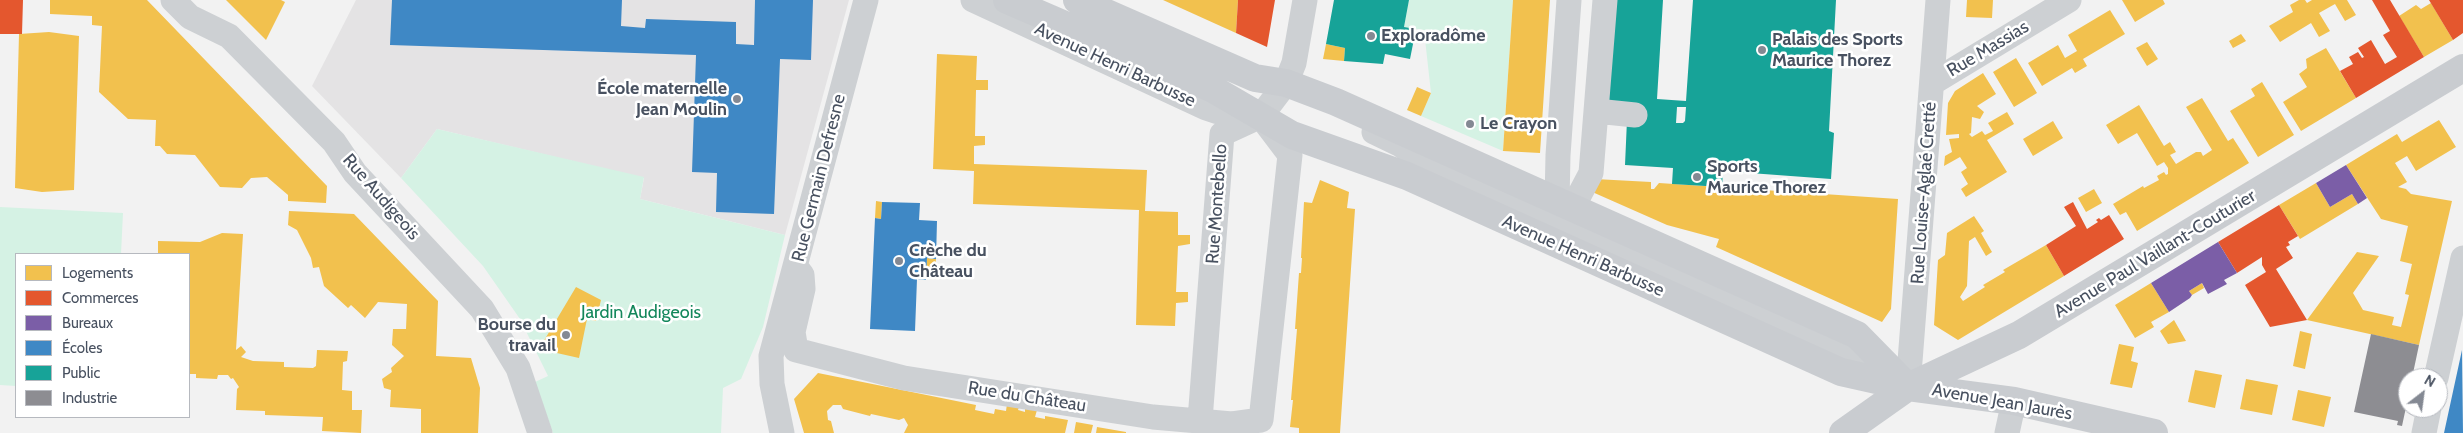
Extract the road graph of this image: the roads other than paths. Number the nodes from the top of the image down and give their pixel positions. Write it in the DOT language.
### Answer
graph roads {
  1 [pos="174,0"];
  2 [pos="866,0"];
  3 [pos="973,0"];
  4 [pos="1007,0"];
  5 [pos="1077,0"];
  6 [pos="1108,0"];
  7 [pos="1305,0"];
  8 [pos="1570,0"];
  9 [pos="1605,0"];
  10 [pos="1938,0"];
  11 [pos="2069,0"];
  12 [pos="2463,68"];
  13 [pos="1932,82"];
  14 [pos="1286,84"];
  15 [pos="1596,111"];
  16 [pos="1636,115"];
  17 [pos="1261,116"];
  18 [pos="1423,162"];
  19 [pos="1565,205"];
  20 [pos="2463,258"];
  21 [pos="796,267"];
  22 [pos="796,350"];
  23 [pos="771,363"];
  24 [pos="2438,368"];
  25 [pos="1908,387"];
  26 [pos="2014,401"];
  27 [pos="2427,418"];
  28 [pos="1200,420"];
  29 [pos="1232,429"];
  30 [pos="540,433"];
  31 [pos="782,433"];
  32 [pos="1843,433"];
  33 [pos="2007,433"];
  34 [pos="2154,433"];
  35 [pos="2424,433"];
  1 -- 30 [label="street, Rue Audigeois"];
  2 -- 21 [label="street, Rue Germain Defresne"];
  3 -- 17 [label="street, Avenue Henri Barbusse"];
  4 -- 17 [label="main road, Avenue Henri Barbusse"];
  5 -- 14 [label="main road, Avenue Henri Barbusse"];
  6 -- 14 [label="street, Avenue Henri Barbusse"];
  7 -- 14 [label="street"];
  8 -- 19 [label="street"];
  9 -- 15 [label="street"];
  10 -- 13 [label="street, Rue Louise-Aglaé Cretté"];
  11 -- 13 [label="street, Rue Massias"];
  12 -- 25 [label="main road, Avenue Paul Vaillant-Couturier"];
  13 -- 25 [label="street, Rue Louise-Aglaé Cretté"];
  14 -- 17 [label="street"];
  14 -- 18 [label="street, Avenue Henri Barbusse"];
  14 -- 19 [label="main road, Avenue Henri Barbusse"];
  15 -- 16 [label="street"];
  15 -- 19 [label="street"];
  17 -- 18 [label="street, Avenue Henri Barbusse"];
  17 -- 25 [label="main road, Avenue Henri Barbusse"];
  17 -- 28 [label="street, Rue Montebello"];
  17 -- 29 [label="street, Rue du Château"];
  18 -- 25 [label="street, Avenue Henri Barbusse"];
  19 -- 25 [label="main road, Avenue Henri Barbusse"];
  20 -- 24 [label="street"];
  21 -- 22 [label="street"];
  21 -- 23 [label="street, Rue Germain Defresne"];
  22 -- 23 [label="street"];
  22 -- 28 [label="street, Rue du Château"];
  23 -- 31 [label="street"];
  25 -- 26 [label="main road, Avenue Jean Jaurès"];
  25 -- 32 [label="main road, Avenue Paul Vaillant-Couturier"];
  26 -- 33 [label="street"];
  26 -- 34 [label="main road, Avenue Jean Jaurès"];
  27 -- 35 [label="street"];
  28 -- 29 [label="street, Rue du Château"];
}
